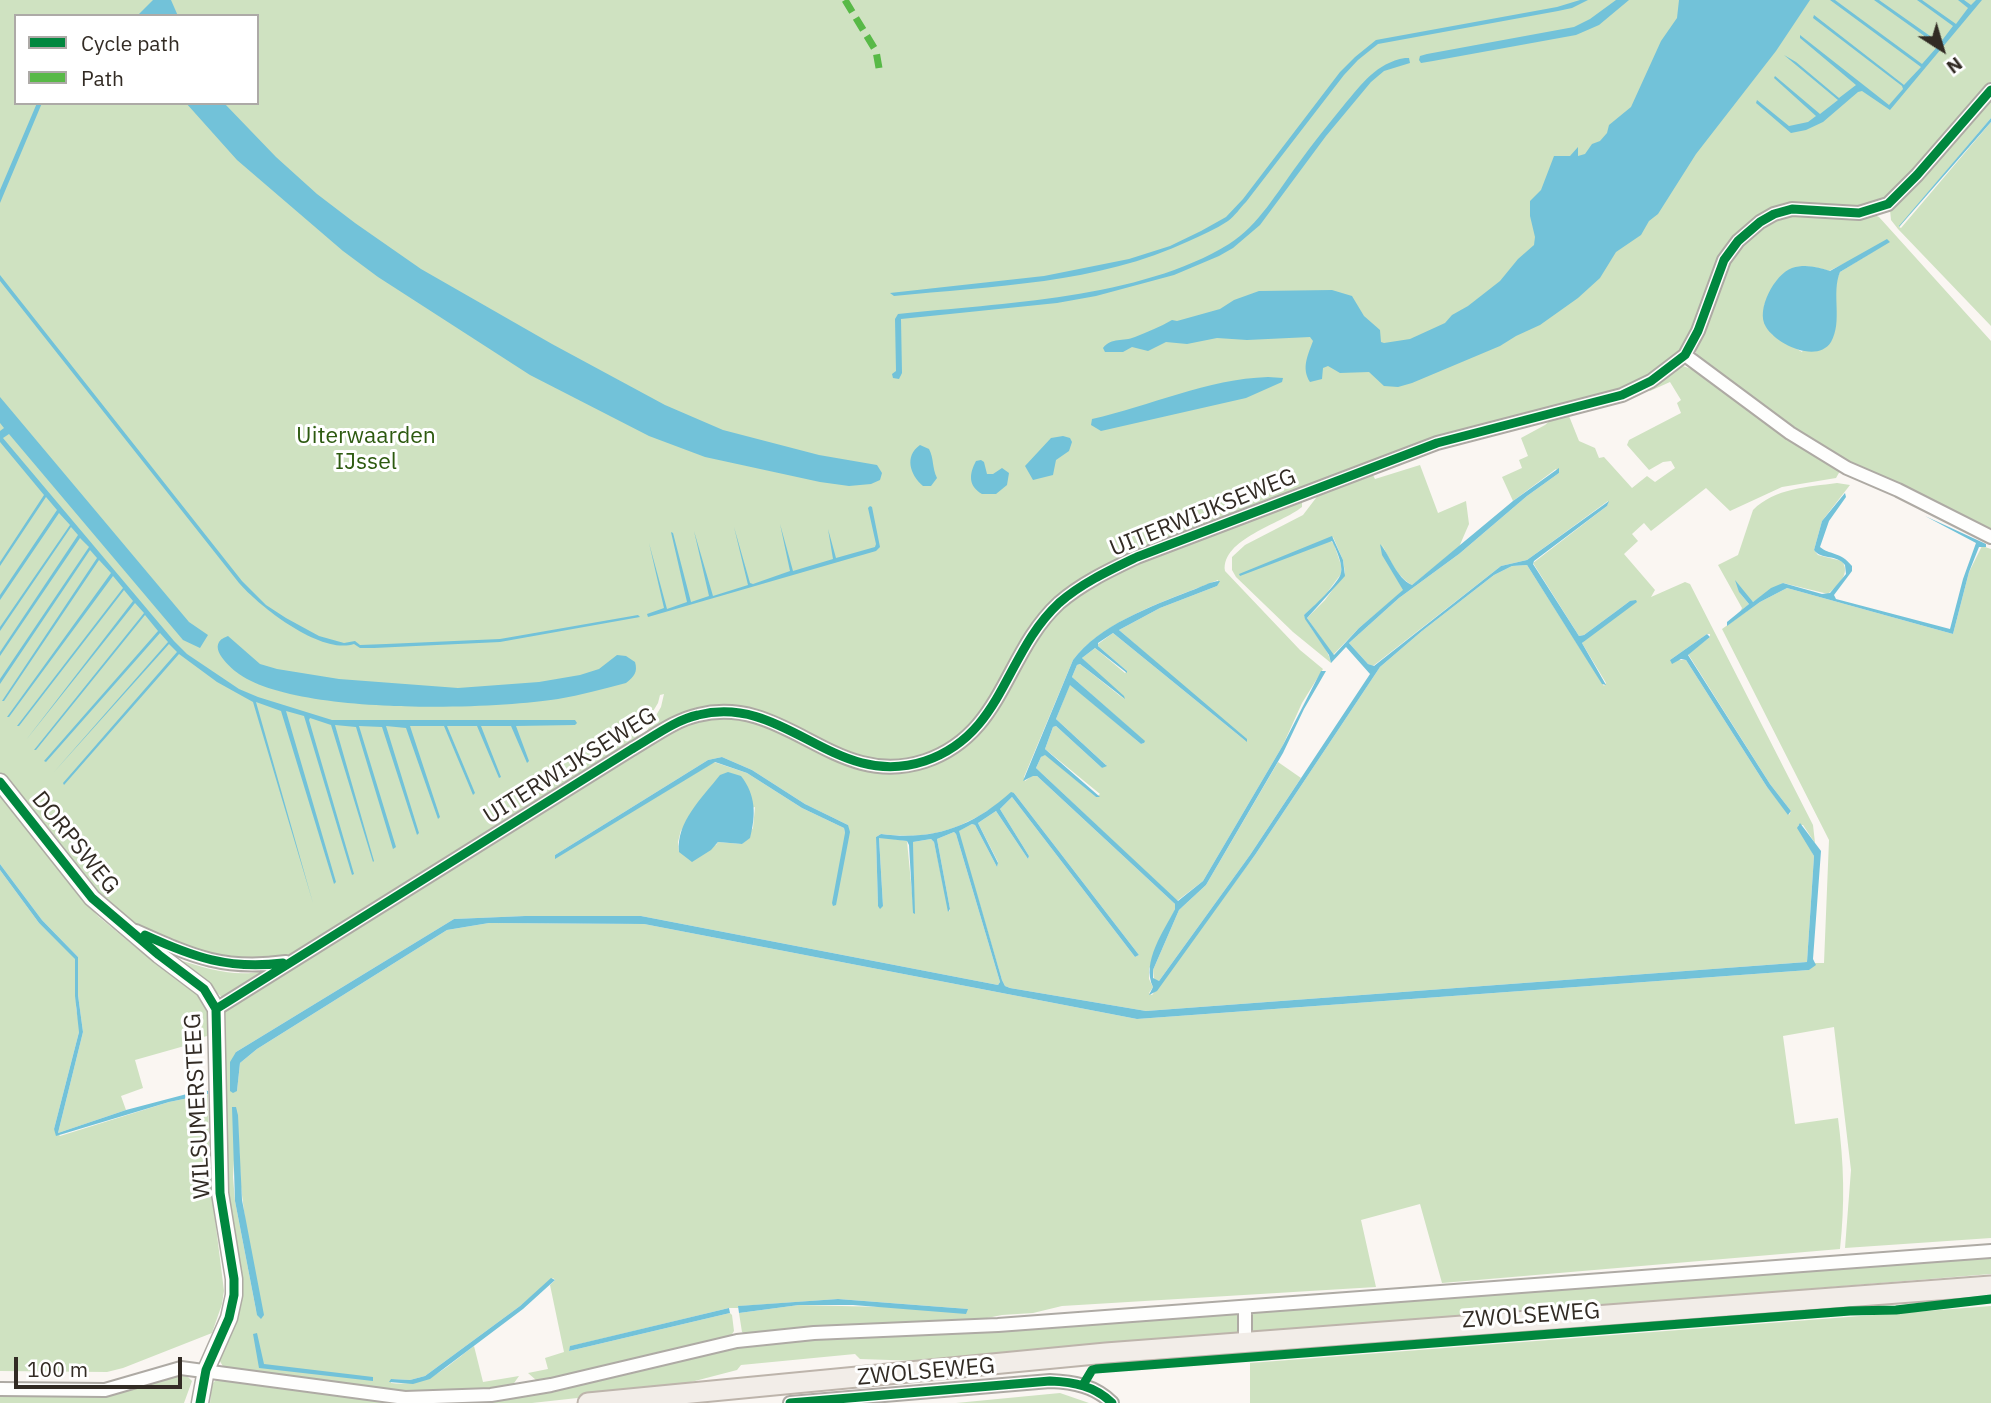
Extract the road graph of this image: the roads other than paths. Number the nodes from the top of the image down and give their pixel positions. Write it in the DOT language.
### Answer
graph roads {
  1 [pos="1991,90"];
  2 [pos="1685,355"];
  3 [pos="1991,537"];
  4 [pos="0,782"];
  5 [pos="124,926"];
  6 [pos="290,962"];
  7 [pos="216,1009"];
  8 [pos="1991,1251"];
  9 [pos="1991,1286"];
  10 [pos="1245,1308"];
  11 [pos="1245,1344"];
  12 [pos="206,1370"];
  13 [pos="0,1389"];
  14 [pos="200,1403"];
  15 [pos="588,1403"];
  16 [pos="790,1403"];
  17 [pos="1112,1403"];
  1 -- 2 [label="street"];
  2 -- 3 [label="street"];
  2 -- 6 [label="street, UITERWIJKSEWEG"];
  4 -- 5 [label="street, DORPSWEG"];
  5 -- 6 [label="street, UITERWIJKSEWEG"];
  5 -- 7 [label="street, WILSUMERSTEEG"];
  6 -- 7 [label="street, UITERWIJKSEWEG"];
  7 -- 12 [label="street, WILSUMERSTEEG"];
  8 -- 10 [label="street, ZWOLSEWEG"];
  9 -- 11 [label="main road, ZWOLSEWEG"];
  10 -- 11 [label="street"];
  10 -- 12 [label="street, ZWOLSEWEG"];
  11 -- 15 [label="main road, ZWOLSEWEG"];
  12 -- 13 [label="street, ZWOLSEWEG"];
  12 -- 14 [label="street, WILSUMERSTEEG"];
  16 -- 17 [label="street, ZWOLSEWEG"];
}
